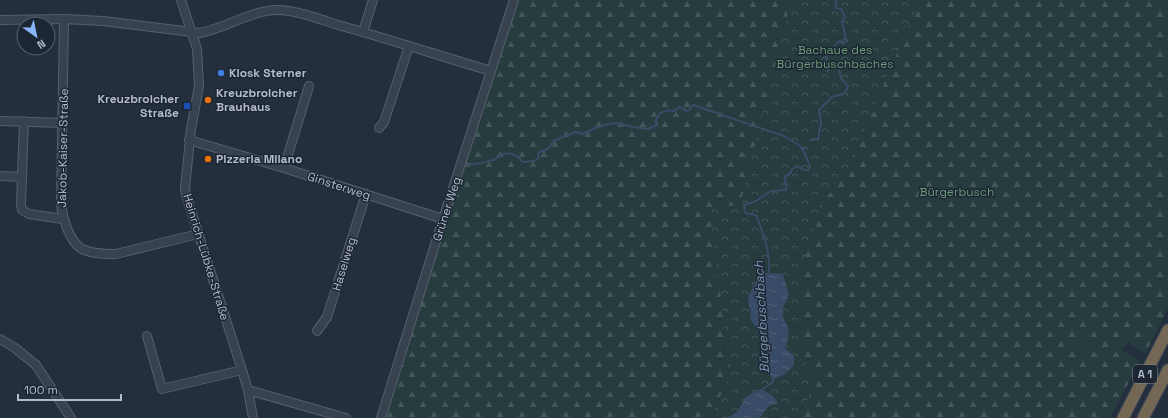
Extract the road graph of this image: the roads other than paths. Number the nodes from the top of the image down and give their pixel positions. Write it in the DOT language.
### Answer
graph roads {
  1 [pos="181,0"];
  2 [pos="373,0"];
  3 [pos="514,0"];
  4 [pos="64,19"];
  5 [pos="0,20"];
  6 [pos="191,32"];
  7 [pos="363,32"];
  8 [pos="409,46"];
  9 [pos="491,71"];
  10 [pos="309,86"];
  11 [pos="0,121"];
  12 [pos="24,121"];
  13 [pos="63,122"];
  14 [pos="378,128"];
  15 [pos="190,140"];
  16 [pos="284,168"];
  17 [pos="0,176"];
  18 [pos="22,177"];
  19 [pos="366,194"];
  20 [pos="63,219"];
  21 [pos="443,219"];
  22 [pos="198,234"];
  23 [pos="317,330"];
  24 [pos="1168,330"];
  25 [pos="147,336"];
  26 [pos="0,339"];
  27 [pos="242,370"];
  28 [pos="1168,370"];
  29 [pos="248,390"];
  30 [pos="71,418"];
  31 [pos="253,418"];
  32 [pos="346,418"];
  33 [pos="381,418"];
  34 [pos="1123,418"];
  35 [pos="1143,418"];
  1 -- 6 [label="street, Heinrich-Lübke-Straße"];
  2 -- 7 [label="street"];
  3 -- 9 [label="street, Grüner Weg"];
  4 -- 5 [label="street"];
  4 -- 6 [label="street"];
  4 -- 13 [label="street, Jakob-Kaiser-Straße"];
  6 -- 7 [label="street"];
  6 -- 15 [label="street, Heinrich-Lübke-Straße"];
  7 -- 8 [label="street"];
  8 -- 9 [label="street"];
  8 -- 14 [label="street"];
  9 -- 21 [label="street, Grüner Weg"];
  10 -- 16 [label="street"];
  11 -- 12 [label="street"];
  12 -- 13 [label="street"];
  12 -- 18 [label="street"];
  13 -- 20 [label="street, Jakob-Kaiser-Straße"];
  15 -- 16 [label="street, Ginsterweg"];
  15 -- 22 [label="street, Heinrich-Lübke-Straße"];
  16 -- 19 [label="street, Ginsterweg"];
  17 -- 18 [label="street"];
  18 -- 20 [label="street"];
  19 -- 21 [label="street, Ginsterweg"];
  19 -- 23 [label="street, Haselweg"];
  20 -- 22 [label="street, Jakob-Kaiser-Straße"];
  21 -- 33 [label="street, Grüner Weg"];
  22 -- 27 [label="street, Heinrich-Lübke-Straße"];
  24 -- 34 [label="highway, A 1"];
  25 -- 27 [label="street"];
  26 -- 30 [label="street"];
  27 -- 29 [label="street, Heinrich-Lübke-Straße"];
  28 -- 35 [label="highway, A 1"];
  29 -- 31 [label="street, Heinrich-Lübke-Straße"];
  29 -- 32 [label="street"];
}
